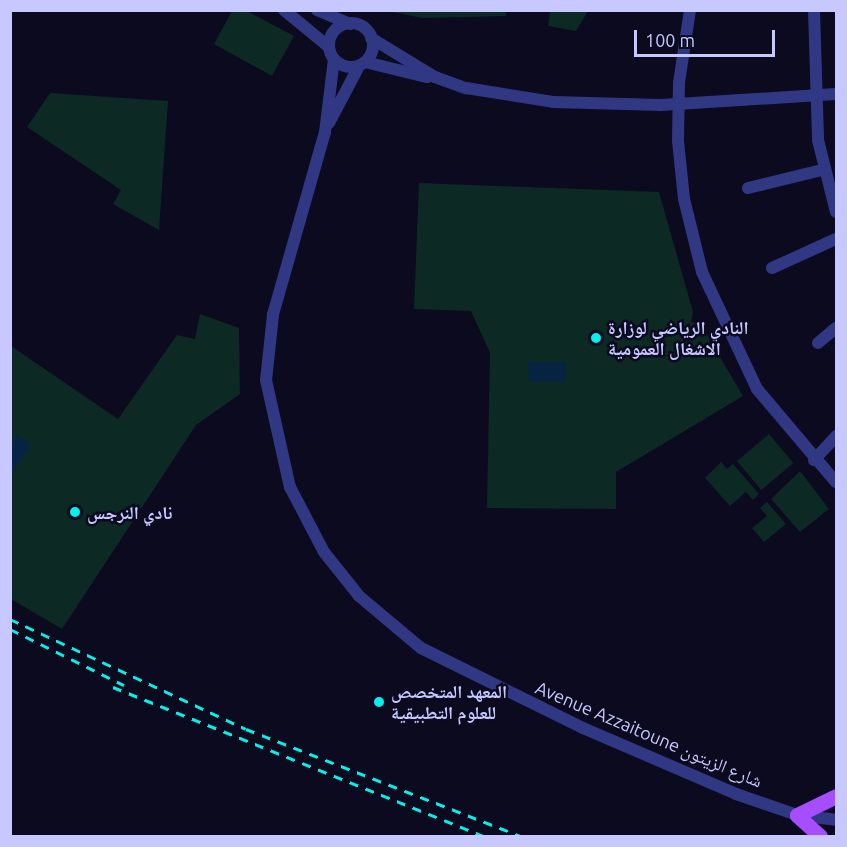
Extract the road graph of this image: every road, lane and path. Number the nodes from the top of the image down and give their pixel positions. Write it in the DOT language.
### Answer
graph roads {
  1 [pos="284,10"];
  2 [pos="317,10"];
  3 [pos="690,10"];
  4 [pos="814,10"];
  5 [pos="350,24"];
  6 [pos="371,38"];
  7 [pos="329,47"];
  8 [pos="334,59"];
  9 [pos="362,64"];
  10 [pos="435,77"];
  11 [pos="837,94"];
  12 [pos="814,95"];
  13 [pos="678,104"];
  14 [pos="325,132"];
  15 [pos="822,170"];
  16 [pos="748,188"];
  17 [pos="837,212"];
  18 [pos="837,239"];
  19 [pos="772,268"];
  20 [pos="837,328"];
  21 [pos="818,343"];
  22 [pos="837,436"];
  23 [pos="814,460"];
  24 [pos="837,482"];
  25 [pos="837,796"];
  26 [pos="797,815"];
  27 [pos="837,820"];
  28 [pos="820,837"];
  1 -- 7 [label="street"];
  2 -- 5 [label="street"];
  3 -- 13 [label="street"];
  4 -- 12 [label="street"];
  5 -- 6 [label="street"];
  5 -- 7 [label="street"];
  6 -- 9 [label="street"];
  6 -- 10 [label="street"];
  7 -- 8 [label="street"];
  8 -- 9 [label="street"];
  8 -- 14 [label="street, Avenue Azzaitoune شارع الزيتون"];
  9 -- 10 [label="street"];
  9 -- 14 [label="street, Avenue Azzaitoune شارع الزيتون"];
  10 -- 13 [label="street"];
  11 -- 12 [label="street"];
  12 -- 13 [label="street"];
  12 -- 15 [label="street"];
  13 -- 23 [label="street"];
  14 -- 26 [label="street, Avenue Azzaitoune شارع الزيتون"];
  15 -- 16 [label="street"];
  15 -- 17 [label="street"];
  18 -- 19 [label="street"];
  20 -- 21 [label="street"];
  22 -- 23 [label="street"];
  23 -- 24 [label="street"];
  25 -- 26 [label="main road"];
  26 -- 27 [label="street, Avenue Azzaitoune شارع الزيتون"];
  26 -- 28 [label="main road"];
}
